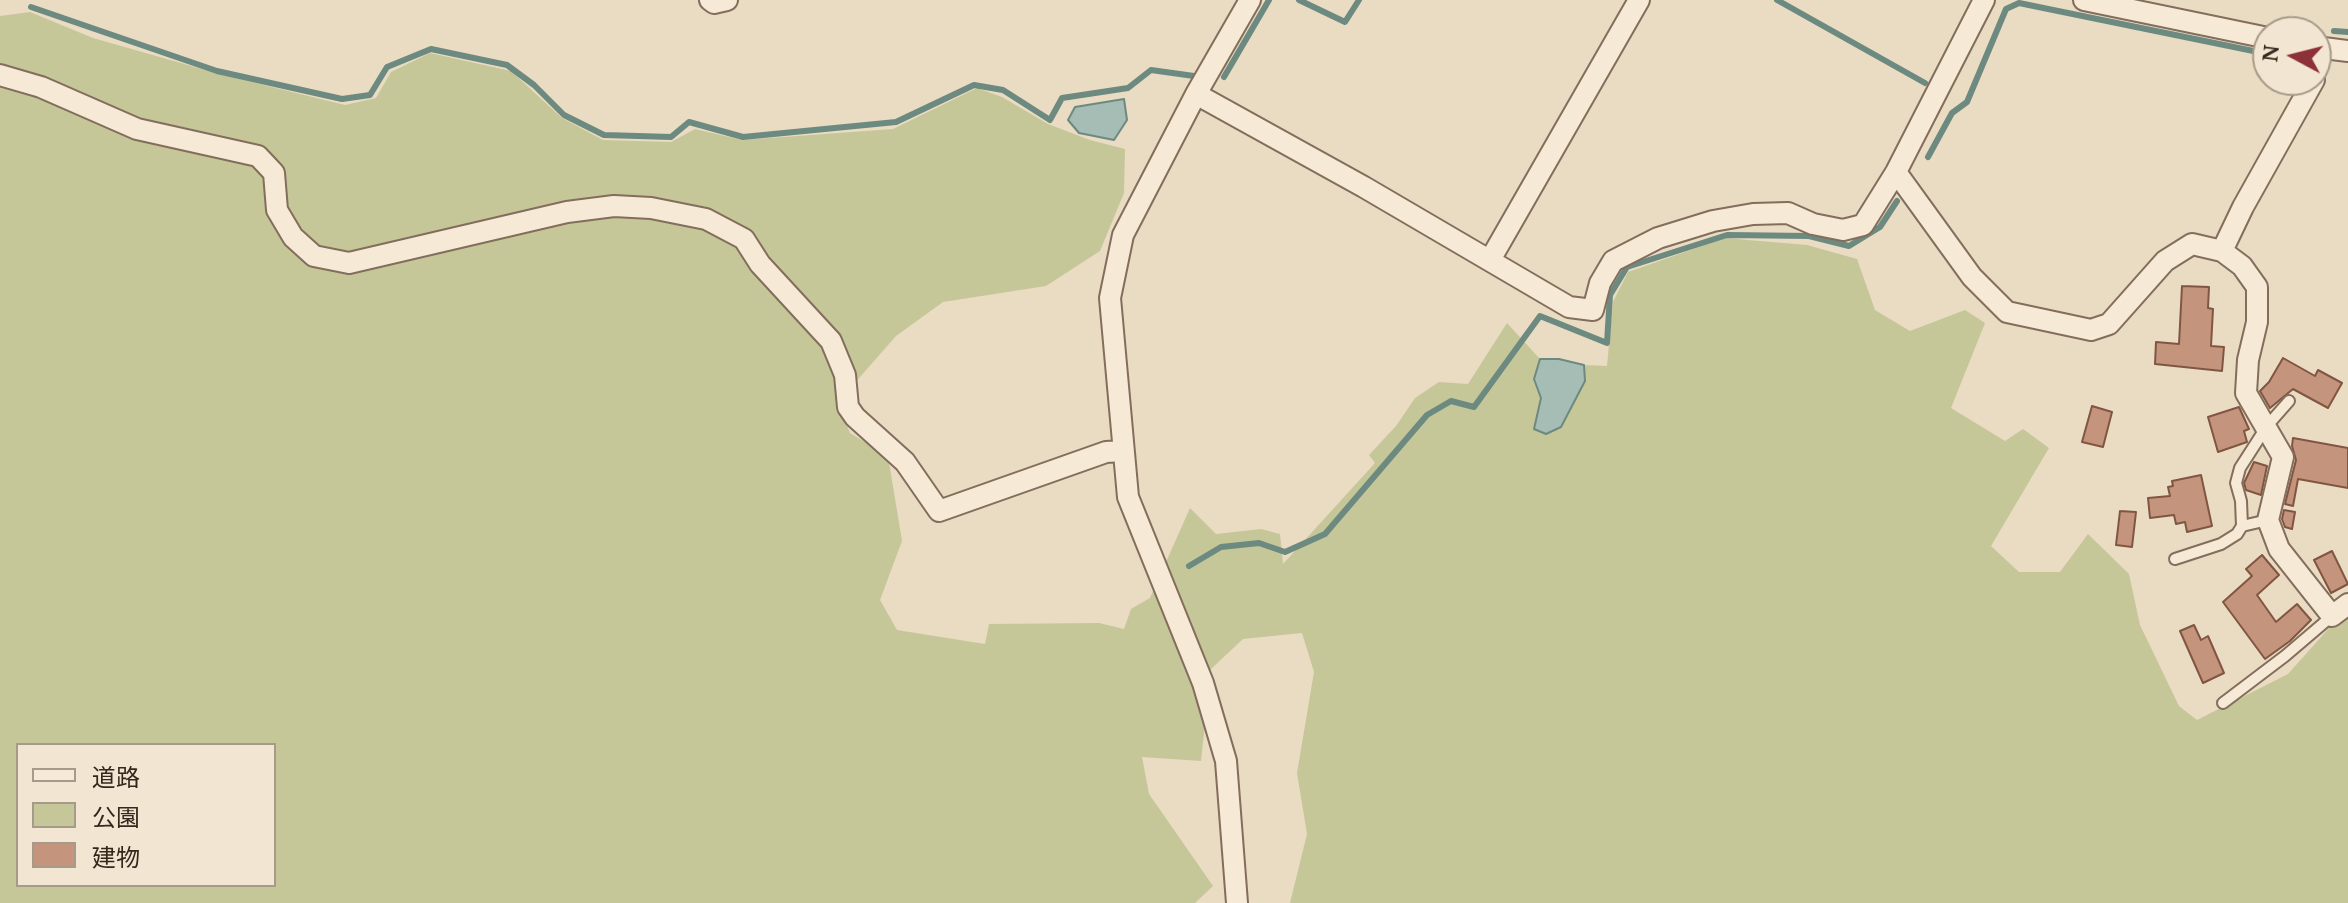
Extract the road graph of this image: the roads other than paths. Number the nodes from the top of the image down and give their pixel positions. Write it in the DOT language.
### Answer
graph roads {
  1 [pos="710,0"];
  2 [pos="727,0"];
  3 [pos="1250,0"];
  4 [pos="1639,0"];
  5 [pos="1984,0"];
  6 [pos="2084,0"];
  7 [pos="2252,35"];
  8 [pos="0,75"];
  9 [pos="1196,94"];
  10 [pos="2306,96"];
  11 [pos="1896,172"];
  12 [pos="2222,251"];
  13 [pos="1490,260"];
  14 [pos="2289,401"];
  15 [pos="2267,426"];
  16 [pos="1122,451"];
  17 [pos="2268,520"];
  18 [pos="2242,526"];
  19 [pos="2175,559"];
  20 [pos="2340,610"];
  21 [pos="2223,703"];
  22 [pos="1237,903"];
  1 -- 2 [label="street"];
  3 -- 9 [label="street"];
  4 -- 13 [label="street"];
  5 -- 11 [label="street"];
  6 -- 7 [label="street"];
  8 -- 16 [label="street"];
  9 -- 13 [label="street"];
  9 -- 16 [label="street"];
  10 -- 12 [label="street"];
  11 -- 12 [label="street"];
  11 -- 13 [label="street"];
  12 -- 15 [label="street"];
  14 -- 15 [label="lane"];
  15 -- 17 [label="street"];
  15 -- 18 [label="lane"];
  16 -- 22 [label="street"];
  17 -- 18 [label="lane"];
  17 -- 20 [label="street"];
  18 -- 19 [label="lane"];
  20 -- 21 [label="lane"];
}
